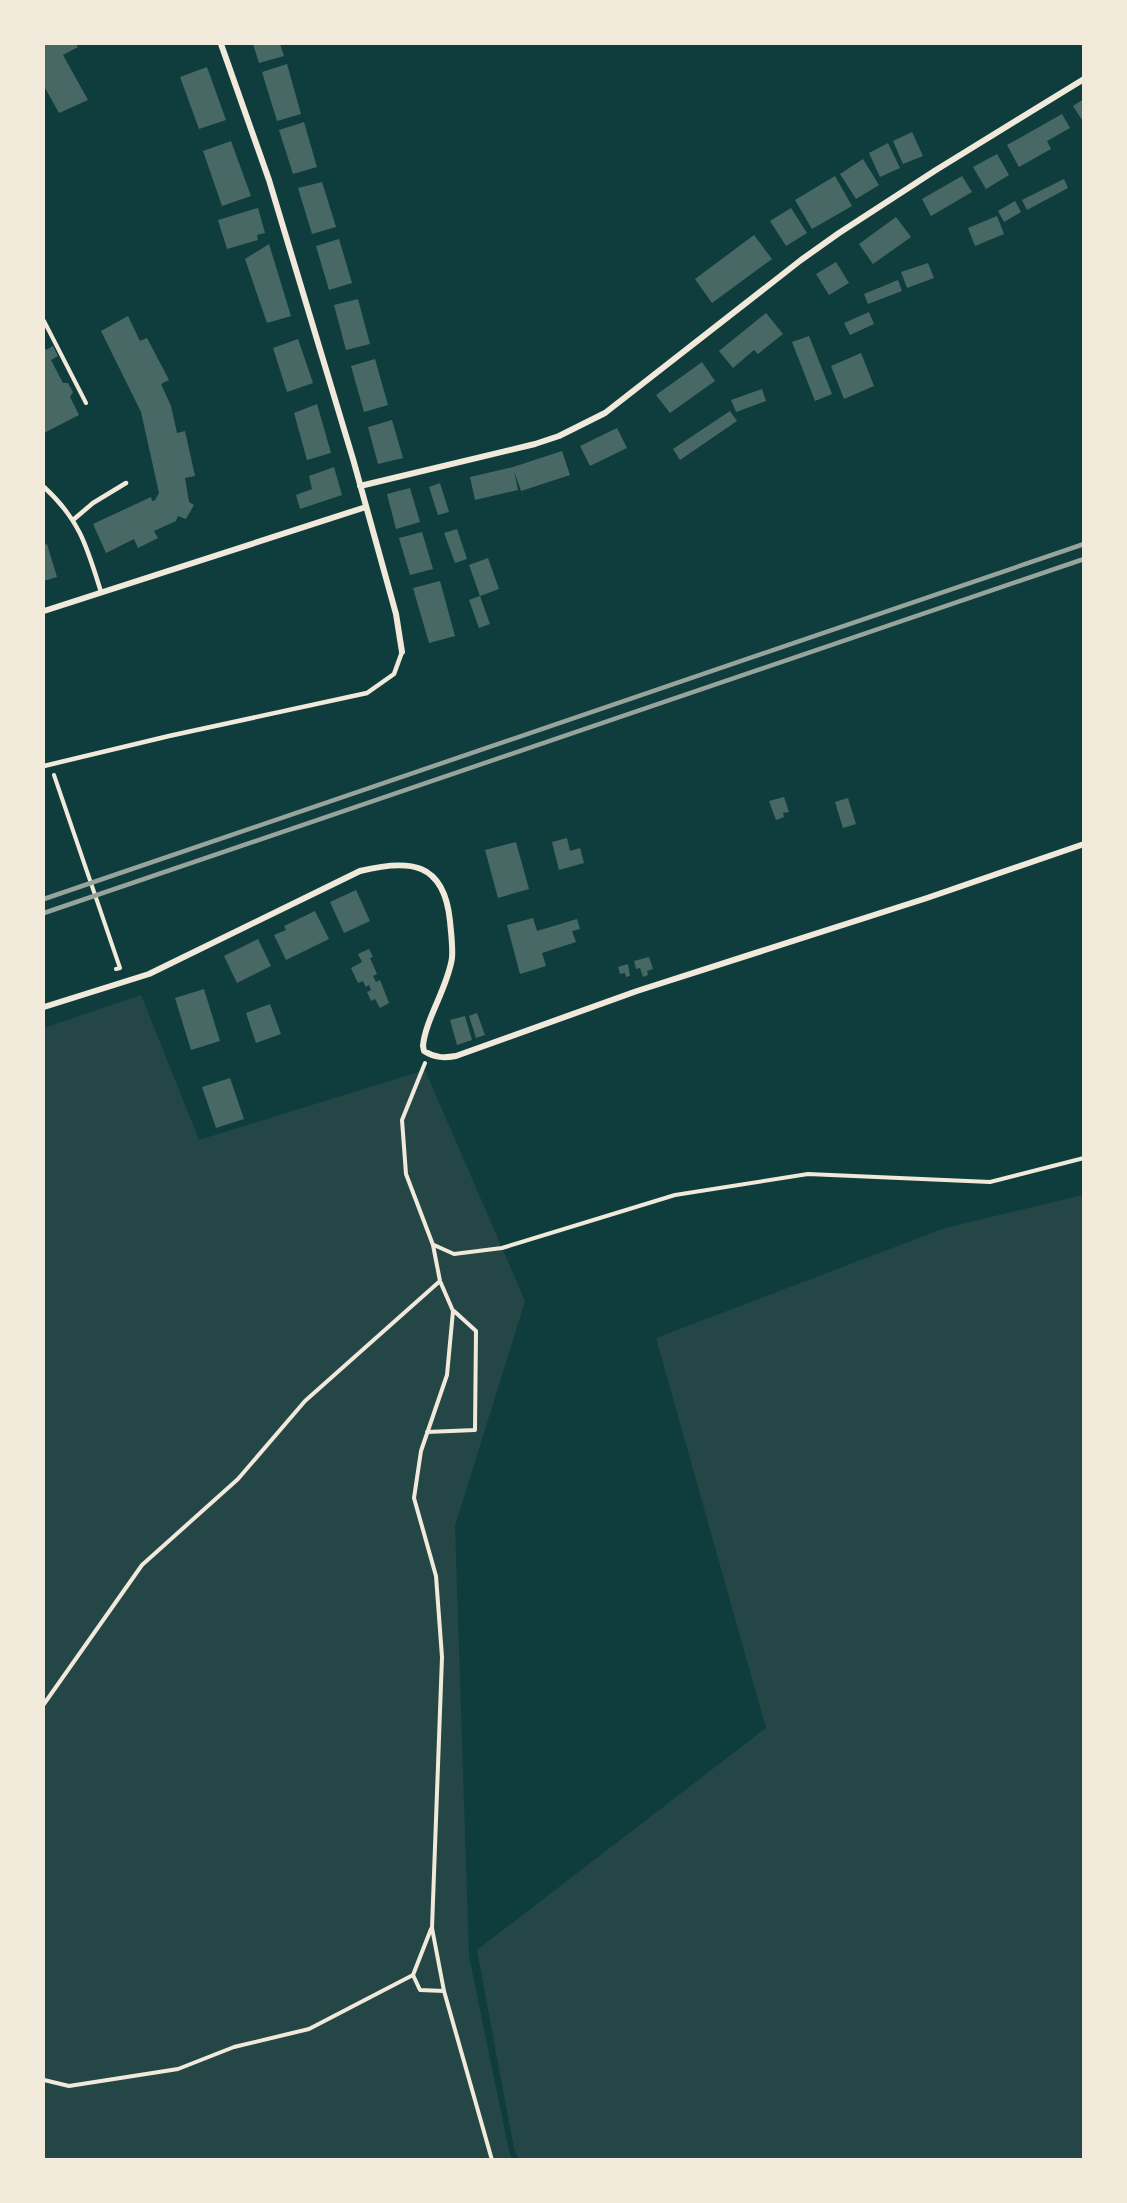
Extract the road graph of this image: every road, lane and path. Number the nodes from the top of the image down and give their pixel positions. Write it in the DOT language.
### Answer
graph roads {
  1 [pos="221,44"];
  2 [pos="1083,80"];
  3 [pos="44,321"];
  4 [pos="86,403"];
  5 [pos="126,483"];
  6 [pos="360,486"];
  7 [pos="44,487"];
  8 [pos="366,507"];
  9 [pos="73,520"];
  10 [pos="101,592"];
  11 [pos="44,611"];
  12 [pos="402,652"];
  13 [pos="44,766"];
  14 [pos="51,768"];
  15 [pos="1083,844"];
  16 [pos="110,972"];
  17 [pos="44,1007"];
  18 [pos="429,1054"];
  19 [pos="1083,1158"];
  20 [pos="434,1245"];
  21 [pos="440,1281"];
  22 [pos="453,1311"];
  23 [pos="427,1432"];
  24 [pos="44,1704"];
  25 [pos="432,1928"];
  26 [pos="413,1975"];
  27 [pos="444,1991"];
  28 [pos="44,2080"];
  29 [pos="492,2160"];
  1 -- 6 [label="street"];
  2 -- 6 [label="street"];
  3 -- 4 [label="path"];
  5 -- 9 [label="lane"];
  6 -- 8 [label="street"];
  7 -- 9 [label="lane"];
  8 -- 10 [label="street"];
  8 -- 12 [label="street"];
  9 -- 10 [label="lane"];
  10 -- 11 [label="street"];
  12 -- 13 [label="lane"];
  14 -- 16 [label="path"];
  15 -- 18 [label="street"];
  17 -- 18 [label="street"];
  18 -- 20 [label="path"];
  19 -- 20 [label="path"];
  20 -- 21 [label="path"];
  21 -- 22 [label="path"];
  21 -- 24 [label="path"];
  22 -- 23 [label="path"];
  22 -- 23 [label="path"];
  23 -- 25 [label="path"];
  25 -- 26 [label="path"];
  25 -- 27 [label="path"];
  26 -- 27 [label="path"];
  26 -- 28 [label="path"];
  27 -- 29 [label="path"];
}
